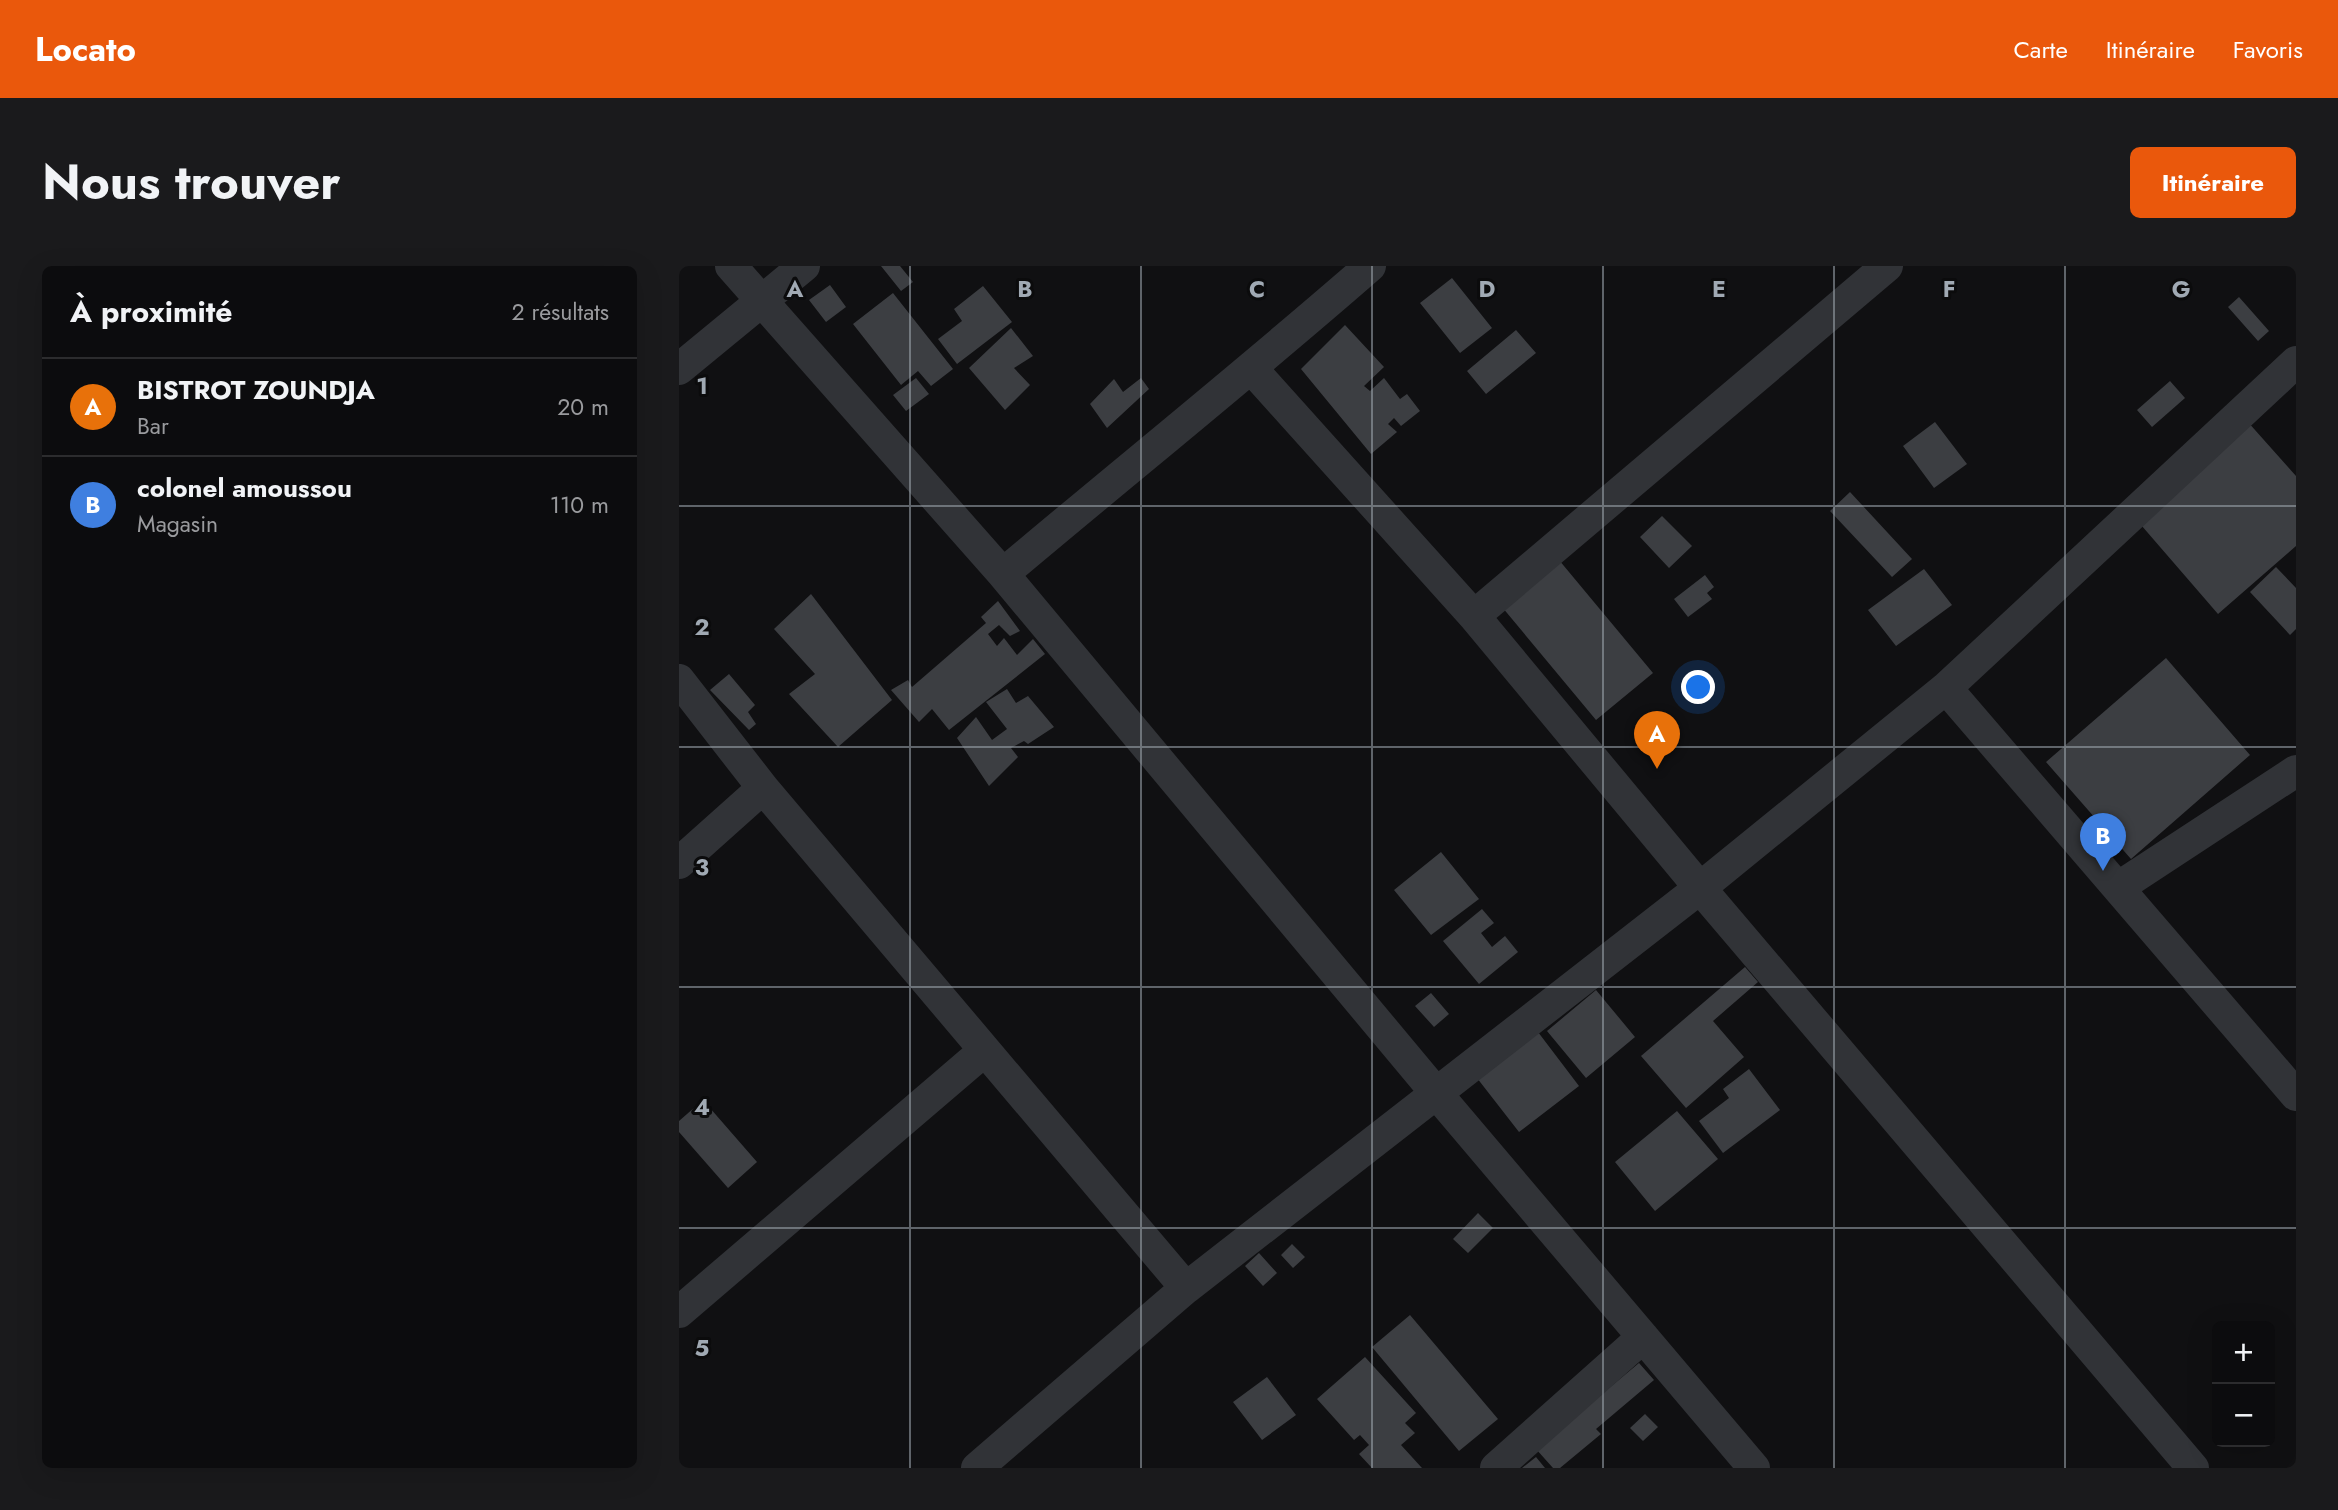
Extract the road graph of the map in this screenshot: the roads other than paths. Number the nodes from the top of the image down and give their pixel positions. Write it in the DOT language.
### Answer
graph roads {
  1 [pos="731,266"];
  2 [pos="804,266"];
  3 [pos="1370,266"];
  4 [pos="1887,266"];
  5 [pos="761,302"];
  6 [pos="2296,362"];
  7 [pos="679,369"];
  8 [pos="1252,369"];
  9 [pos="1003,574"];
  10 [pos="1474,616"];
  11 [pos="679,680"];
  12 [pos="1946,688"];
  13 [pos="2296,771"];
  14 [pos="763,788"];
  15 [pos="679,863"];
  16 [pos="2119,887"];
  17 [pos="1699,888"];
  18 [pos="984,1051"];
  19 [pos="1437,1094"];
  20 [pos="2296,1095"];
  21 [pos="1186,1288"];
  22 [pos="679,1312"];
  23 [pos="1643,1337"];
  24 [pos="977,1468"];
  25 [pos="1496,1468"];
  26 [pos="1754,1468"];
  27 [pos="2193,1468"];
  1 -- 5 [label="street"];
  2 -- 5 [label="street"];
  3 -- 8 [label="street"];
  4 -- 10 [label="street"];
  5 -- 7 [label="street"];
  5 -- 9 [label="street"];
  6 -- 12 [label="street"];
  8 -- 9 [label="street"];
  8 -- 10 [label="street"];
  9 -- 19 [label="street"];
  10 -- 17 [label="street"];
  11 -- 14 [label="street"];
  12 -- 16 [label="street"];
  12 -- 17 [label="street"];
  13 -- 16 [label="street"];
  14 -- 15 [label="street"];
  14 -- 18 [label="street"];
  16 -- 20 [label="street"];
  17 -- 19 [label="street"];
  17 -- 27 [label="street"];
  18 -- 21 [label="street"];
  18 -- 22 [label="street"];
  19 -- 21 [label="street"];
  19 -- 23 [label="street"];
  21 -- 24 [label="street"];
  23 -- 25 [label="street"];
  23 -- 26 [label="street"];
}
